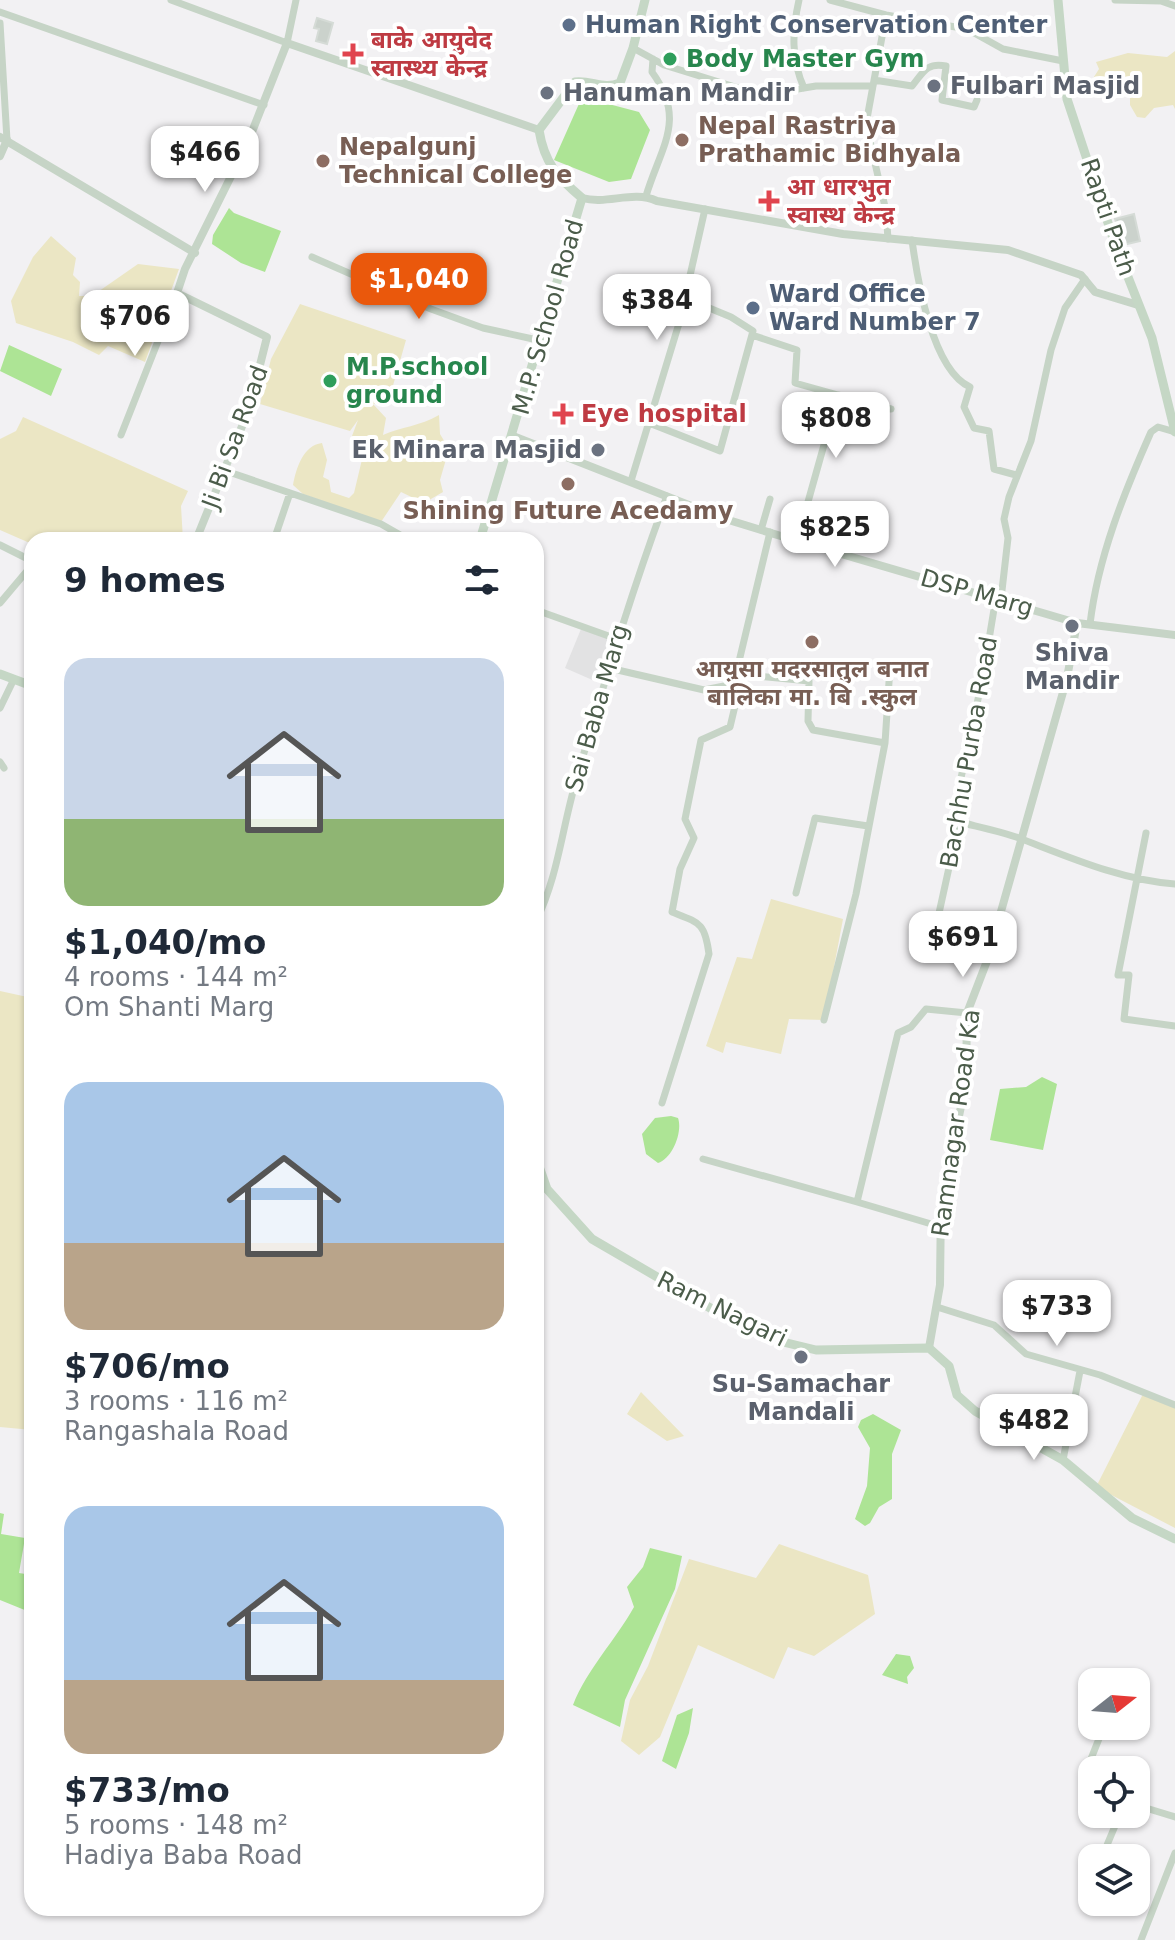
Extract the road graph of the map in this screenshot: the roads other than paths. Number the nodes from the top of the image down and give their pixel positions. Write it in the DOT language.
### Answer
graph roads {
  1 [pos="171,0"];
  2 [pos="296,0"];
  3 [pos="645,0"];
  4 [pos="799,0"];
  5 [pos="830,0"];
  6 [pos="1058,0"];
  7 [pos="1115,0"];
  8 [pos="858,4"];
  9 [pos="1175,6"];
  10 [pos="0,12"];
  11 [pos="886,15"];
  12 [pos="0,23"];
  13 [pos="287,43"];
  14 [pos="633,48"];
  15 [pos="653,59"];
  16 [pos="1063,61"];
  17 [pos="874,83"];
  18 [pos="804,88"];
  19 [pos="977,100"];
  20 [pos="264,105"];
  21 [pos="539,130"];
  22 [pos="4,138"];
  23 [pos="0,156"];
  24 [pos="646,196"];
  25 [pos="582,198"];
  26 [pos="705,209"];
  27 [pos="888,239"];
  28 [pos="912,240"];
  29 [pos="195,253"];
  30 [pos="312,257"];
  31 [pos="1085,279"];
  32 [pos="177,293"];
  33 [pos="685,298"];
  34 [pos="1138,305"];
  35 [pos="752,335"];
  36 [pos="542,341"];
  37 [pos="838,395"];
  38 [pos="891,409"];
  39 [pos="649,423"];
  40 [pos="1175,432"];
  41 [pos="121,435"];
  42 [pos="513,436"];
  43 [pos="226,471"];
  44 [pos="1016,475"];
  45 [pos="631,481"];
  46 [pos="290,493"];
  47 [pos="667,496"];
  48 [pos="770,499"];
  49 [pos="765,531"];
  50 [pos="199,532"];
  51 [pos="277,532"];
  52 [pos="395,532"];
  53 [pos="483,532"];
  54 [pos="797,541"];
  55 [pos="0,545"];
  56 [pos="24,558"];
  57 [pos="24,573"];
  58 [pos="998,598"];
  59 [pos="0,603"];
  60 [pos="544,613"];
  61 [pos="1077,623"];
  62 [pos="1090,624"];
  63 [pos="1175,635"];
  64 [pos="617,639"];
  65 [pos="890,667"];
  66 [pos="609,668"];
  67 [pos="0,674"];
  68 [pos="736,674"];
  69 [pos="14,679"];
  70 [pos="24,683"];
  71 [pos="733,687"];
  72 [pos="0,708"];
  73 [pos="885,743"];
  74 [pos="959,822"];
  75 [pos="868,826"];
  76 [pos="1146,833"];
  77 [pos="1021,839"];
  78 [pos="1138,878"];
  79 [pos="1175,884"];
  80 [pos="796,893"];
  81 [pos="544,905"];
  82 [pos="987,961"];
  83 [pos="967,1013"];
  84 [pos="824,1020"];
  85 [pos="1175,1026"];
  86 [pos="662,1103"];
  87 [pos="703,1159"];
  88 [pos="544,1181"];
  89 [pos="857,1202"];
  90 [pos="938,1226"];
  91 [pos="937,1307"];
  92 [pos="929,1348"];
  93 [pos="1080,1371"];
  94 [pos="1175,1405"];
  95 [pos="1063,1460"];
  96 [pos="1175,1539"];
  97 [pos="1150,1809"];
  98 [pos="1175,1817"];
  99 [pos="1175,1853"];
  100 [pos="1141,1940"];
  1 -- 13 [label="street"];
  2 -- 13 [label="street"];
  3 -- 14 [label="main road"];
  4 -- 18 [label="street"];
  5 -- 8 [label="street"];
  6 -- 16 [label="main road, Rapti Path"];
  7 -- 9 [label="street"];
  8 -- 11 [label="street"];
  10 -- 20 [label="street"];
  11 -- 16 [label="street"];
  11 -- 17 [label="street"];
  12 -- 22 [label="street"];
  13 -- 20 [label="street"];
  13 -- 21 [label="street"];
  14 -- 15 [label="street"];
  14 -- 21 [label="main road"];
  15 -- 18 [label="street"];
  15 -- 24 [label="street"];
  16 -- 34 [label="main road, Rapti Path"];
  17 -- 18 [label="street"];
  17 -- 19 [label="street"];
  17 -- 27 [label="street"];
  20 -- 29 [label="street"];
  21 -- 25 [label="main road"];
  22 -- 23 [label="street"];
  22 -- 29 [label="street"];
  24 -- 25 [label="street"];
  24 -- 26 [label="street"];
  25 -- 36 [label="main road, M.P. School Road"];
  26 -- 27 [label="street"];
  26 -- 33 [label="street"];
  27 -- 28 [label="street"];
  28 -- 31 [label="street"];
  28 -- 44 [label="street"];
  29 -- 32 [label="street"];
  30 -- 36 [label="street"];
  31 -- 34 [label="street"];
  31 -- 44 [label="street"];
  32 -- 41 [label="street"];
  32 -- 43 [label="street, Ji Bi Sa Road"];
  33 -- 35 [label="street"];
  33 -- 39 [label="street"];
  34 -- 40 [label="main road, Rapti Path"];
  35 -- 37 [label="street"];
  35 -- 39 [label="street"];
  36 -- 42 [label="main road, M.P. School Road"];
  37 -- 38 [label="street"];
  37 -- 54 [label="street"];
  39 -- 45 [label="street"];
  40 -- 62 [label="street"];
  42 -- 45 [label="street, DSP Marg"];
  42 -- 53 [label="main road, M.P. School Road"];
  43 -- 46 [label="street"];
  43 -- 50 [label="street, Ji Bi Sa Road"];
  44 -- 58 [label="street"];
  45 -- 47 [label="street, DSP Marg"];
  46 -- 51 [label="street"];
  46 -- 52 [label="street"];
  47 -- 49 [label="street, DSP Marg"];
  47 -- 64 [label="street, Sai Baba Marg"];
  48 -- 49 [label="street"];
  49 -- 54 [label="street, DSP Marg"];
  49 -- 68 [label="street"];
  54 -- 58 [label="street, DSP Marg"];
  55 -- 56 [label="street"];
  57 -- 59 [label="street"];
  58 -- 61 [label="street, DSP Marg"];
  58 -- 74 [label="street, Bachhu Purba Road"];
  60 -- 64 [label="street"];
  61 -- 62 [label="street, DSP Marg"];
  61 -- 77 [label="street, Ramnagar Road Ka"];
  62 -- 63 [label="street, DSP Marg"];
  64 -- 66 [label="street, Sai Baba Marg"];
  65 -- 73 [label="street"];
  66 -- 71 [label="street"];
  66 -- 81 [label="street, Sai Baba Marg"];
  67 -- 69 [label="main road"];
  68 -- 71 [label="street"];
  68 -- 73 [label="street"];
  69 -- 70 [label="main road"];
  69 -- 72 [label="street"];
  71 -- 86 [label="street"];
  73 -- 75 [label="street"];
  74 -- 77 [label="street"];
  74 -- 82 [label="street, Bachhu Purba Road"];
  75 -- 80 [label="street"];
  75 -- 84 [label="street"];
  76 -- 78 [label="street"];
  77 -- 78 [label="street"];
  77 -- 82 [label="street, Ramnagar Road Ka"];
  78 -- 79 [label="street"];
  78 -- 85 [label="street"];
  82 -- 83 [label="street, Ramnagar Road Ka"];
  83 -- 89 [label="street"];
  83 -- 90 [label="street, Ramnagar Road Ka"];
  87 -- 89 [label="street"];
  88 -- 92 [label="main road, Ram Nagari"];
  89 -- 90 [label="street"];
  90 -- 91 [label="street, Ramnagar Road Ka"];
  91 -- 92 [label="street, Ramnagar Road Ka"];
  91 -- 93 [label="street"];
  92 -- 95 [label="main road"];
  93 -- 94 [label="street"];
  93 -- 95 [label="street"];
  95 -- 96 [label="main road"];
  97 -- 98 [label="street"];
  99 -- 100 [label="street"];
}
